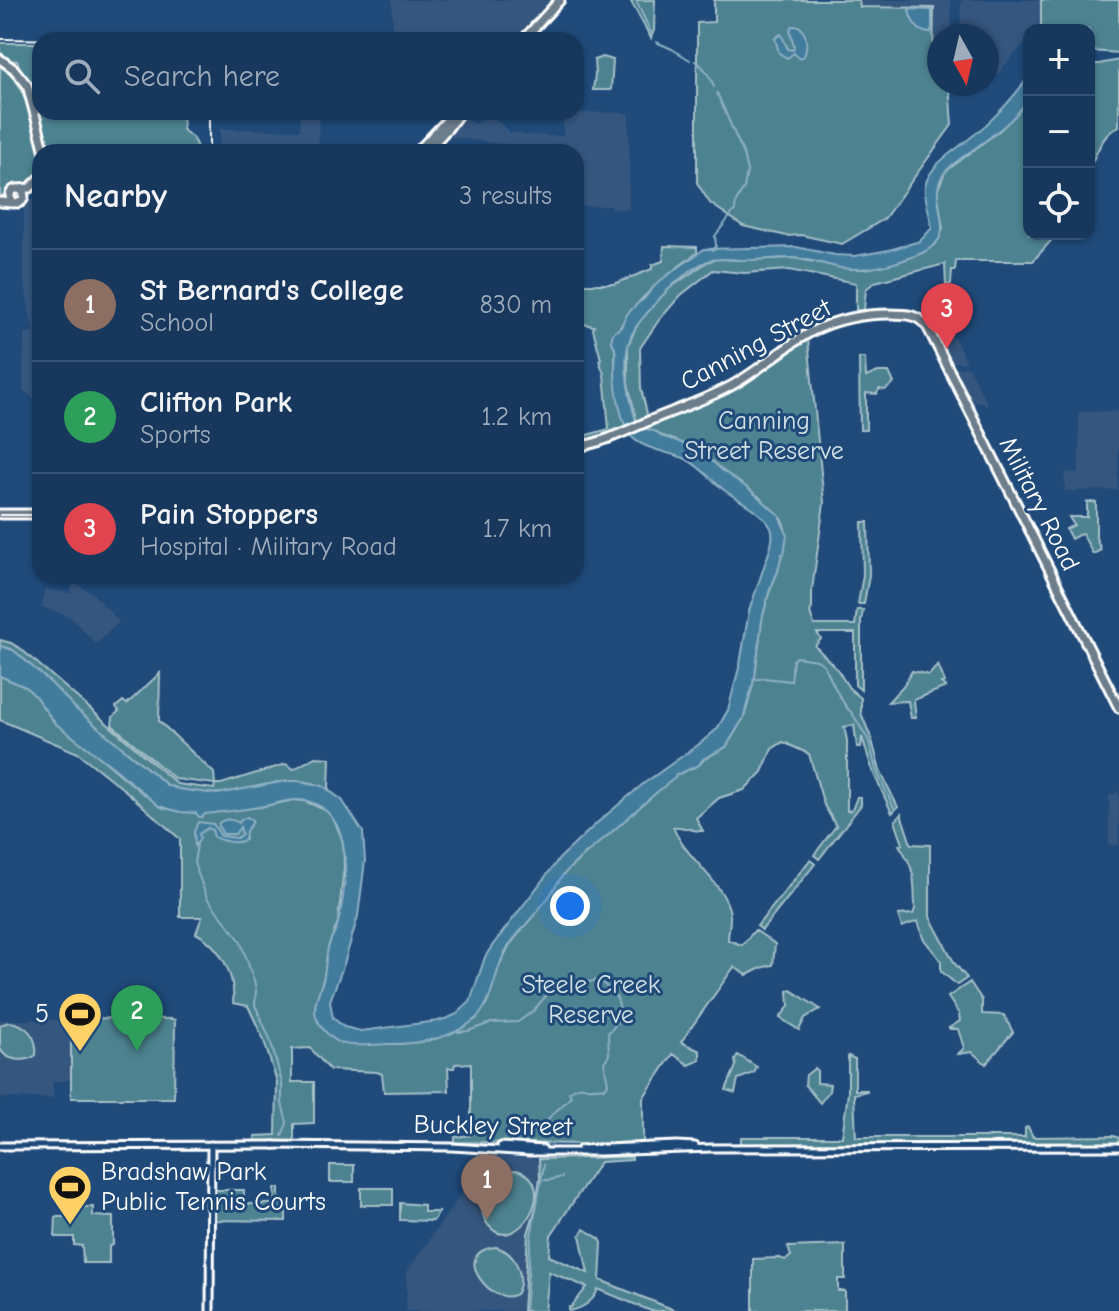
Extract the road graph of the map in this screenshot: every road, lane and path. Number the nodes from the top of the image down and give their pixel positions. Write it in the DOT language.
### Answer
graph roads {
  1 [pos="560,0"];
  2 [pos="530,32"];
  3 [pos="0,61"];
  4 [pos="32,103"];
  5 [pos="36,120"];
  6 [pos="449,120"];
  7 [pos="451,120"];
  8 [pos="41,144"];
  9 [pos="425,144"];
  10 [pos="432,144"];
  11 [pos="32,187"];
  12 [pos="19,189"];
  13 [pos="32,192"];
  14 [pos="10,193"];
  15 [pos="0,200"];
  16 [pos="23,200"];
  17 [pos="13,203"];
  18 [pos="922,320"];
  19 [pos="584,446"];
  20 [pos="0,514"];
  21 [pos="32,514"];
  22 [pos="1119,708"];
  23 [pos="211,1145"];
  24 [pos="0,1146"];
  25 [pos="1119,1147"];
  26 [pos="210,1311"];
  1 -- 2 [label="main road"];
  3 -- 4 [label="main road"];
  5 -- 8 [label="main road"];
  6 -- 9 [label="main road"];
  7 -- 10 [label="main road"];
  11 -- 12 [label="main road"];
  12 -- 14 [label="main road"];
  12 -- 16 [label="main road"];
  13 -- 16 [label="main road"];
  14 -- 15 [label="main road"];
  14 -- 17 [label="main road"];
  15 -- 17 [label="main road"];
  16 -- 17 [label="main road"];
  18 -- 19 [label="main road, Canning Street"];
  18 -- 22 [label="main road, Military Road"];
  20 -- 21 [label="main road"];
  23 -- 24 [label="main road, Buckley Street"];
  23 -- 25 [label="main road, Buckley Street"];
  23 -- 26 [label="main road"];
}
